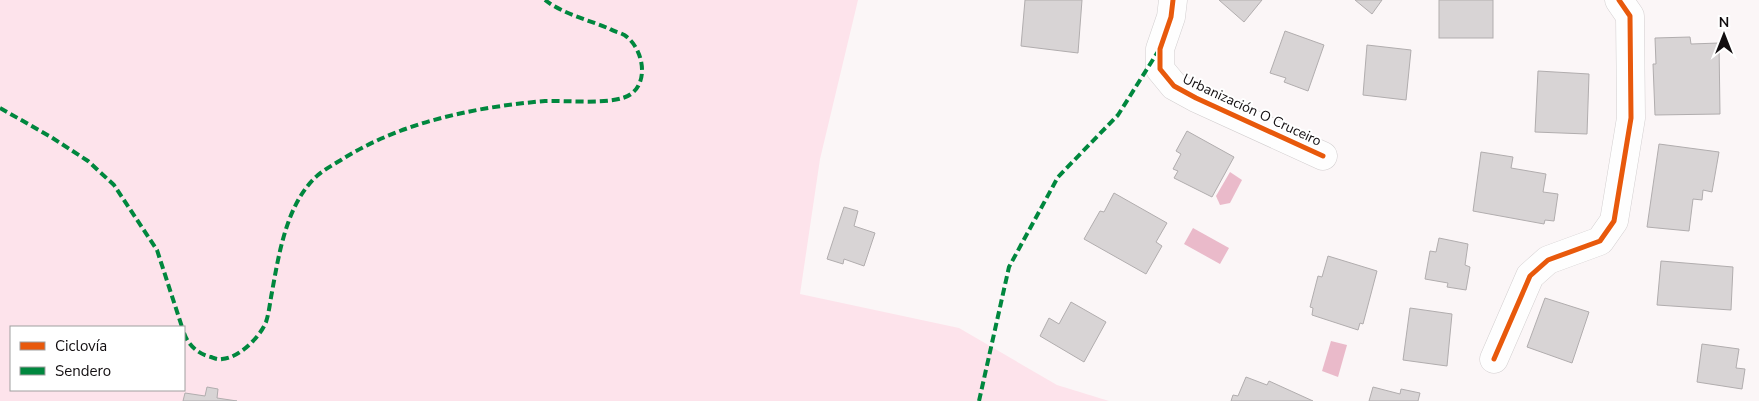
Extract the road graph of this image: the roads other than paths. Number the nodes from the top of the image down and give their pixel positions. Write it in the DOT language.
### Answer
graph roads {
  1 [pos="1173,0"];
  2 [pos="1619,0"];
  3 [pos="1323,156"];
  4 [pos="1494,359"];
  1 -- 3 [label="street, Urbanización O Cruceiro"];
  2 -- 4 [label="street"];
}
